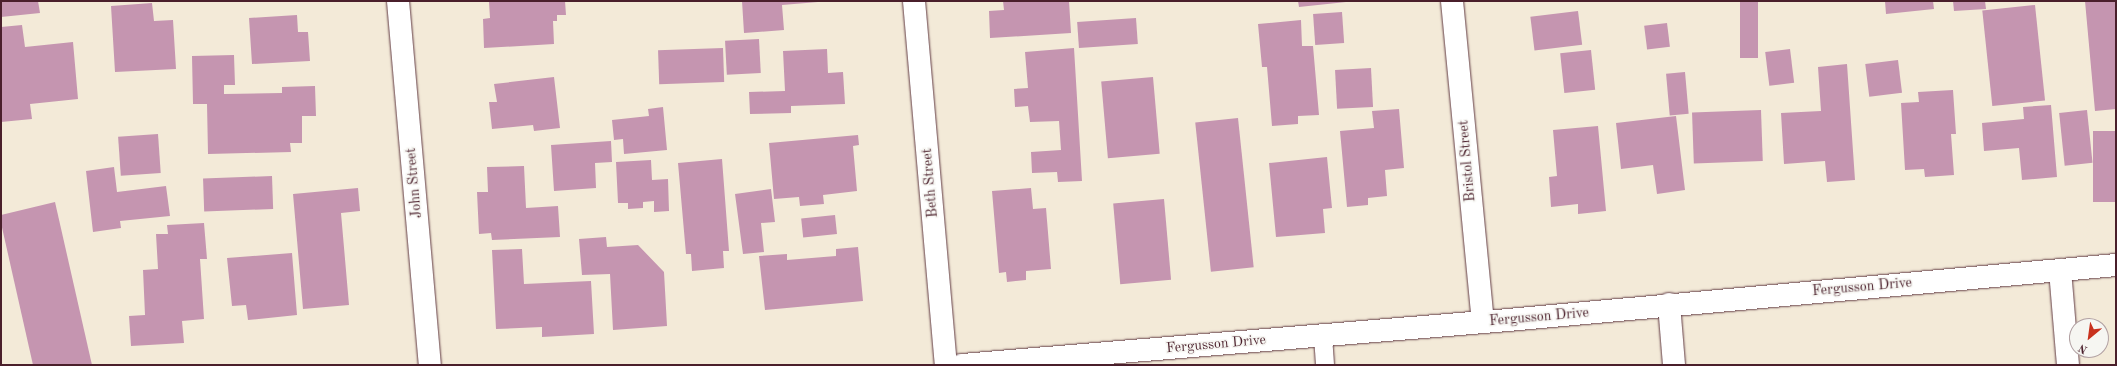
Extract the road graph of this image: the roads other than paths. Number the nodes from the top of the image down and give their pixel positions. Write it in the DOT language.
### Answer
graph roads {
  1 [pos="398,1"];
  2 [pos="914,1"];
  3 [pos="1452,1"];
  4 [pos="2116,265"];
  5 [pos="2060,270"];
  6 [pos="1669,304"];
  7 [pos="1482,322"];
  8 [pos="1323,336"];
  9 [pos="430,365"];
  10 [pos="946,365"];
  11 [pos="962,365"];
  12 [pos="1326,365"];
  13 [pos="1674,365"];
  14 [pos="2068,365"];
  1 -- 9 [label="street, John Street"];
  2 -- 10 [label="street, Beth Street"];
  3 -- 7 [label="street, Bristol Street"];
  4 -- 5 [label="street, Fergusson Drive"];
  5 -- 6 [label="street, Fergusson Drive"];
  5 -- 14 [label="street"];
  6 -- 7 [label="street, Fergusson Drive"];
  6 -- 13 [label="street"];
  7 -- 8 [label="street, Fergusson Drive"];
  8 -- 11 [label="street, Fergusson Drive"];
  8 -- 12 [label="lane"];
}
